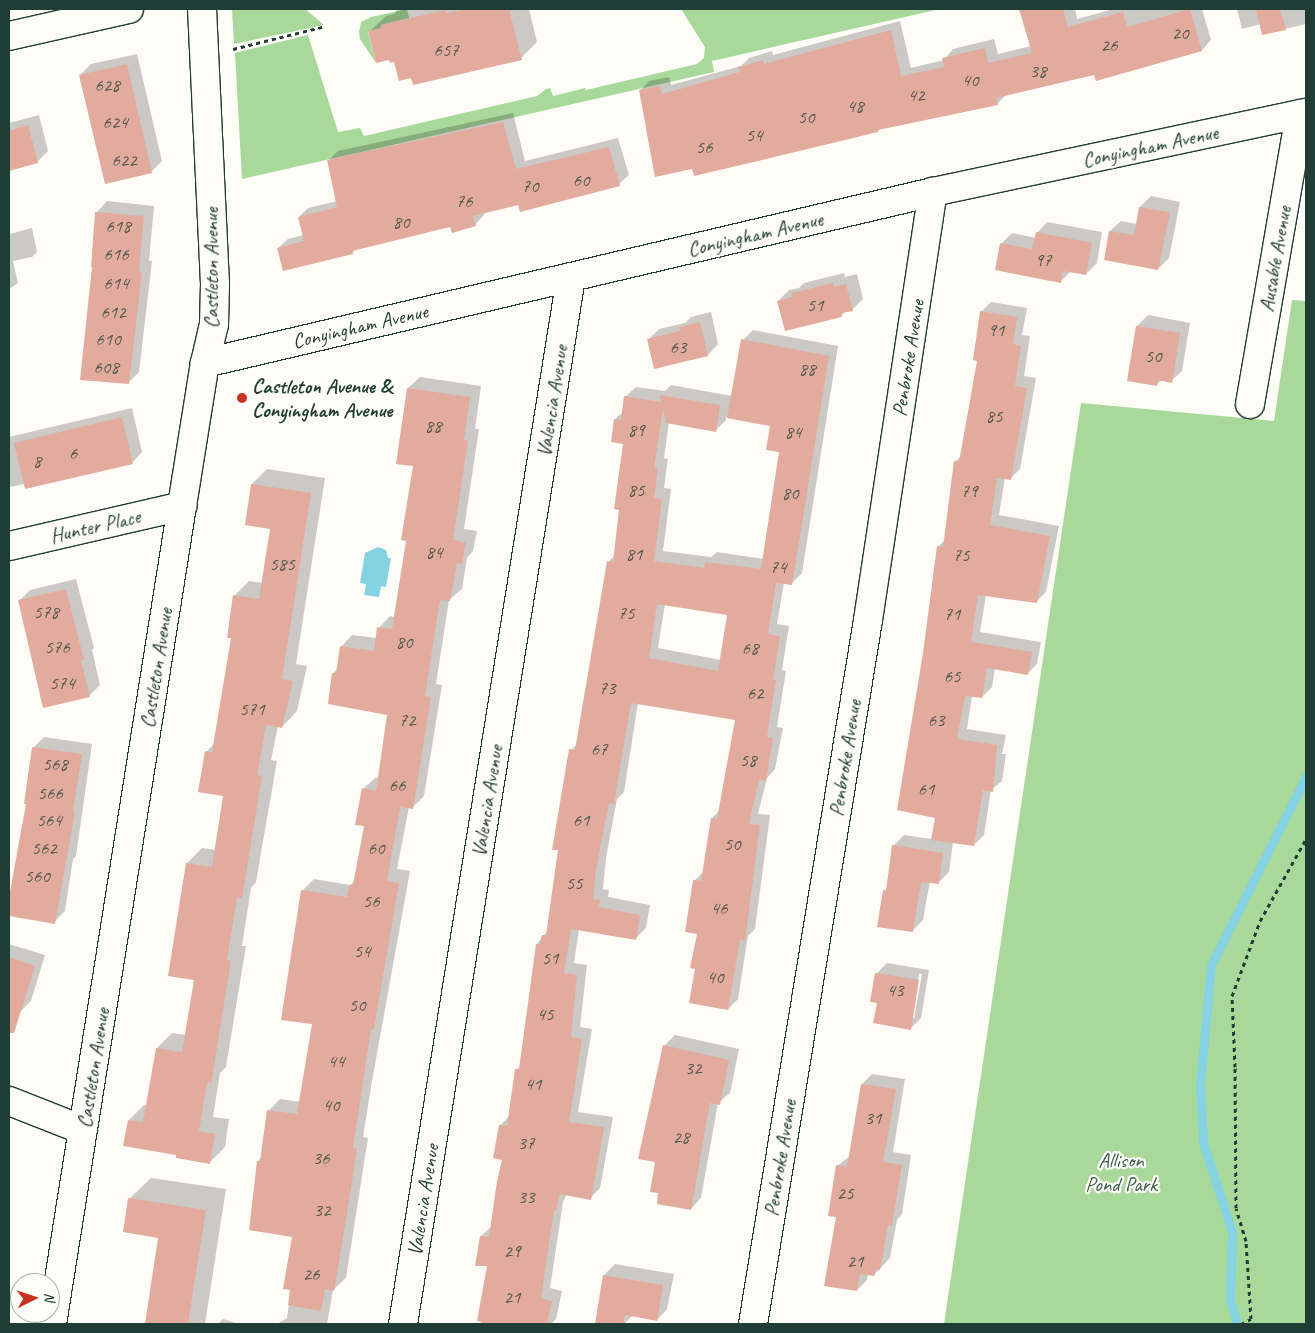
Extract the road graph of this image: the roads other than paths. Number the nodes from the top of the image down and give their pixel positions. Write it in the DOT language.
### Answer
graph roads {
  1 [pos="129,9"];
  2 [pos="202,9"];
  3 [pos="9,36"];
  4 [pos="1303,114"];
  5 [pos="933,192"];
  6 [pos="572,277"];
  7 [pos="205,363"];
  8 [pos="1250,404"];
  9 [pos="182,506"];
  10 [pos="9,546"];
  11 [pos="9,1101"];
  12 [pos="83,1130"];
  13 [pos="52,1324"];
  14 [pos="403,1324"];
  15 [pos="753,1324"];
  1 -- 3 [label="street"];
  2 -- 7 [label="street, Castleton Avenue"];
  4 -- 5 [label="street, Conyingham Avenue"];
  4 -- 8 [label="street, Ausable Avenue"];
  5 -- 6 [label="street, Conyingham Avenue"];
  5 -- 15 [label="street, Penbroke Avenue"];
  6 -- 7 [label="street, Conyingham Avenue"];
  6 -- 14 [label="street, Valencia Avenue"];
  7 -- 9 [label="street, Castleton Avenue"];
  9 -- 10 [label="street, Hunter Place"];
  9 -- 12 [label="street, Castleton Avenue"];
  11 -- 12 [label="street"];
  12 -- 13 [label="street, Castleton Avenue"];
}
